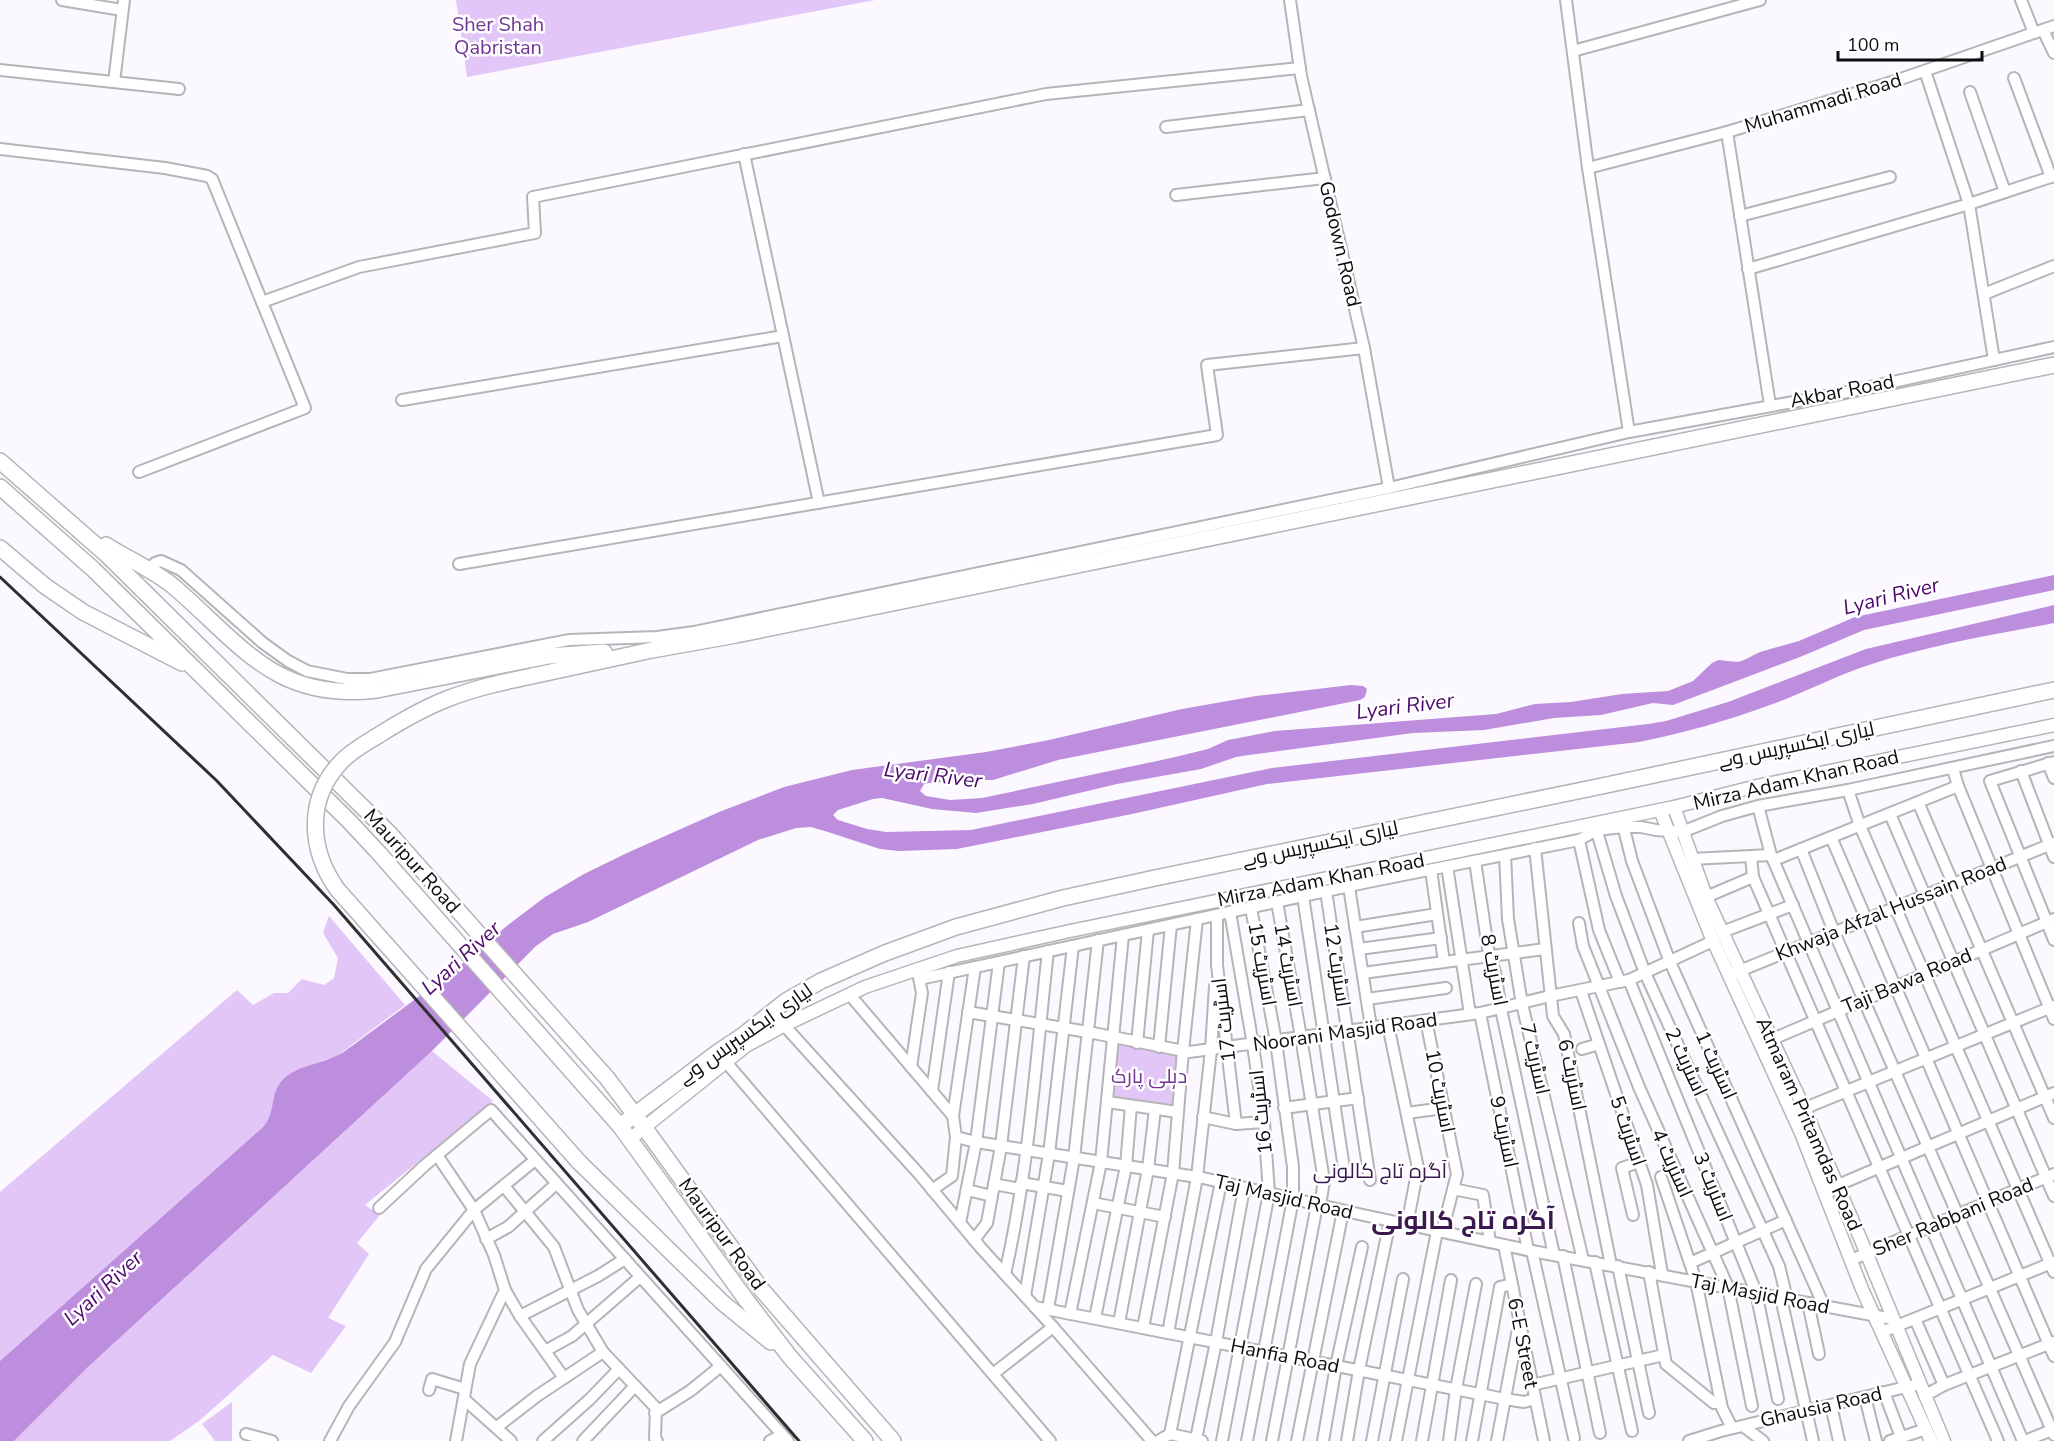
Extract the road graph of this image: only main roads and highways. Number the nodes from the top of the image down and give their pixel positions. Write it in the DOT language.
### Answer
graph roads {
  1 [pos="2054,365"];
  2 [pos="0,461"];
  3 [pos="0,487"];
  4 [pos="79,528"];
  5 [pos="0,548"];
  6 [pos="652,650"];
  7 [pos="198,672"];
  8 [pos="2054,690"];
  9 [pos="2054,725"];
  10 [pos="1674,807"];
  11 [pos="1660,810"];
  12 [pos="1717,937"];
  13 [pos="1798,1111"];
  14 [pos="639,1121"];
  15 [pos="620,1126"];
  16 [pos="630,1138"];
  17 [pos="790,1357"];
  18 [pos="1917,1389"];
  19 [pos="1929,1435"];
  20 [pos="865,1441"];
  21 [pos="893,1441"];
  22 [pos="1944,1441"];
  1 -- 6 [label="highway"];
  2 -- 4 [label="highway, Mauripur Road"];
  3 -- 7 [label="highway, Mauripur Road"];
  4 -- 6 [label="highway"];
  4 -- 14 [label="highway, Mauripur Road"];
  5 -- 7 [label="highway"];
  6 -- 17 [label="highway, bridge"];
  7 -- 15 [label="highway, Mauripur Road"];
  8 -- 14 [label="highway, لیاری ایکسپریس وے"];
  9 -- 10 [label="main road, Mirza Adam Khan Road"];
  10 -- 11 [label="main road, Mirza Adam Khan Road"];
  10 -- 12 [label="main road, Atmaram Pritamdas Road"];
  11 -- 12 [label="main road, Atmaram Pritamdas Road"];
  11 -- 14 [label="main road, Mirza Adam Khan Road"];
  12 -- 13 [label="main road, Atmaram Pritamdas Road"];
  13 -- 18 [label="main road, Atmaram Pritamdas Road"];
  13 -- 18 [label="main road, Atmaram Pritamdas Road"];
  14 -- 15 [label="highway, لیاری ایکسپریس وے"];
  14 -- 16 [label="main road, Mirza Adam Khan Road"];
  14 -- 21 [label="highway, Mauripur Road"];
  15 -- 16 [label="highway, Mauripur Road"];
  16 -- 17 [label="highway, Mauripur Road"];
  17 -- 20 [label="highway, Mauripur Road"];
  18 -- 19 [label="main road, Atmaram Pritamdas Road"];
  18 -- 22 [label="main road, Atmaram Pritamdas Road"];
}
